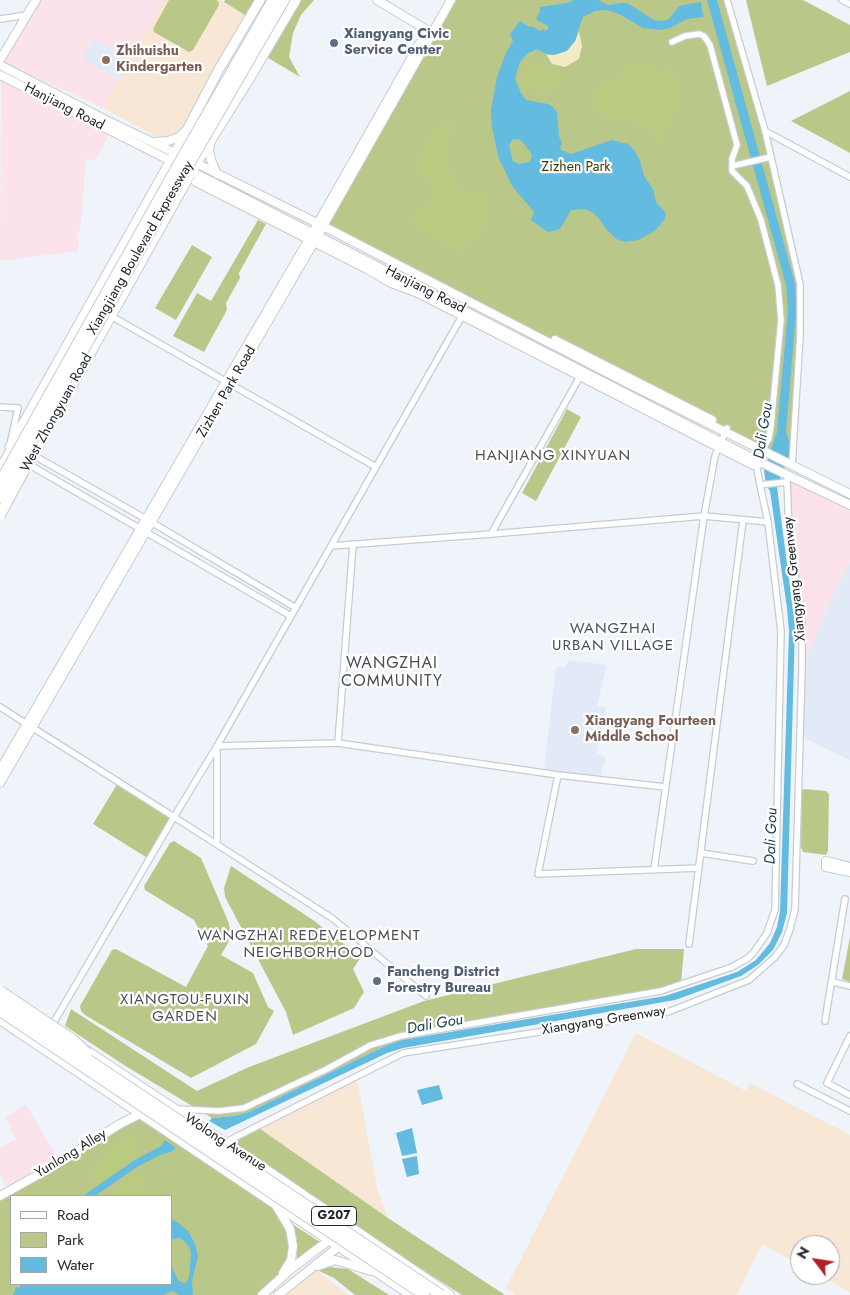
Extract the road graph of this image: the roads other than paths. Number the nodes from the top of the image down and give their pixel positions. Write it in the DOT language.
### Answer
graph roads {
  1 [pos="36,0"];
  2 [pos="260,0"];
  3 [pos="265,0"];
  4 [pos="272,0"];
  5 [pos="284,0"];
  6 [pos="291,0"];
  7 [pos="296,0"];
  8 [pos="377,0"];
  9 [pos="445,0"];
  10 [pos="451,0"];
  11 [pos="727,0"];
  12 [pos="842,0"];
  13 [pos="850,4"];
  14 [pos="27,15"];
  15 [pos="0,19"];
  16 [pos="430,32"];
  17 [pos="672,42"];
  18 [pos="0,60"];
  19 [pos="0,65"];
  20 [pos="0,75"];
  21 [pos="188,128"];
  22 [pos="765,131"];
  23 [pos="211,140"];
  24 [pos="152,146"];
  25 [pos="173,157"];
  26 [pos="769,157"];
  27 [pos="732,166"];
  28 [pos="194,168"];
  29 [pos="218,174"];
  30 [pos="162,176"];
  31 [pos="850,177"];
  32 [pos="196,182"];
  33 [pos="213,182"];
  34 [pos="182,189"];
  35 [pos="166,195"];
  36 [pos="320,224"];
  37 [pos="313,237"];
  38 [pos="111,316"];
  39 [pos="462,316"];
  40 [pos="582,373"];
  41 [pos="229,383"];
  42 [pos="0,407"];
  43 [pos="36,426"];
  44 [pos="726,430"];
  45 [pos="720,445"];
  46 [pos="10,447"];
  47 [pos="764,451"];
  48 [pos="34,455"];
  49 [pos="759,463"];
  50 [pos="0,464"];
  51 [pos="28,464"];
  52 [pos="792,466"];
  53 [pos="376,467"];
  54 [pos="0,470"];
  55 [pos="785,480"];
  56 [pos="824,481"];
  57 [pos="0,482"];
  58 [pos="762,484"];
  59 [pos="850,486"];
  60 [pos="850,494"];
  61 [pos="0,497"];
  62 [pos="850,505"];
  63 [pos="0,515"];
  64 [pos="704,516"];
  65 [pos="743,520"];
  66 [pos="149,521"];
  67 [pos="768,522"];
  68 [pos="144,529"];
  69 [pos="491,534"];
  70 [pos="353,544"];
  71 [pos="331,546"];
  72 [pos="296,608"];
  73 [pos="291,616"];
  74 [pos="0,706"];
  75 [pos="30,725"];
  76 [pos="338,743"];
  77 [pos="217,746"];
  78 [pos="0,770"];
  79 [pos="558,775"];
  80 [pos="0,783"];
  81 [pos="664,787"];
  82 [pos="174,817"];
  83 [pos="217,844"];
  84 [pos="701,853"];
  85 [pos="752,861"];
  86 [pos="850,867"];
  87 [pos="699,868"];
  88 [pos="654,870"];
  89 [pos="850,872"];
  90 [pos="845,899"];
  91 [pos="688,944"];
  92 [pos="833,982"];
  93 [pos="850,986"];
  94 [pos="0,992"];
  95 [pos="426,996"];
  96 [pos="0,1001"];
  97 [pos="0,1011"];
  98 [pos="0,1017"];
  99 [pos="825,1021"];
  100 [pos="50,1028"];
  101 [pos="850,1036"];
  102 [pos="109,1078"];
  103 [pos="797,1084"];
  104 [pos="850,1095"];
  105 [pos="173,1109"];
  106 [pos="850,1111"];
  107 [pos="142,1113"];
  108 [pos="221,1141"];
  109 [pos="0,1196"];
  110 [pos="274,1202"];
  111 [pos="353,1229"];
  112 [pos="329,1240"];
  113 [pos="338,1247"];
  114 [pos="379,1274"];
  115 [pos="299,1277"];
  116 [pos="278,1280"];
  117 [pos="440,1294"];
  118 [pos="262,1295"];
  119 [pos="278,1295"];
  120 [pos="412,1295"];
  121 [pos="424,1295"];
  122 [pos="449,1295"];
  1 -- 14 [label="street"];
  2 -- 21 [label="main road, West Zhongyuan Road"];
  3 -- 35 [label="highway, bridge"];
  4 -- 35 [label="highway, Xiangjiang Boulevard Expressway, bridge"];
  5 -- 35 [label="highway, Xiangjiang Boulevard Expressway, bridge"];
  6 -- 35 [label="highway, bridge"];
  7 -- 23 [label="main road, West Zhongyuan Road"];
  8 -- 16 [label="street"];
  9 -- 16 [label="street, Zizhen Park Road"];
  10 -- 16 [label="street, Zizhen Park Road"];
  11 -- 22 [label="street"];
  12 -- 13 [label="street"];
  14 -- 15 [label="street"];
  14 -- 18 [label="street"];
  16 -- 36 [label="street, Zizhen Park Road"];
  17 -- 27 [label="street"];
  19 -- 24 [label="street, Hanjiang Road"];
  20 -- 24 [label="street, Hanjiang Road"];
  21 -- 24 [label="street"];
  21 -- 25 [label="main road, West Zhongyuan Road"];
  22 -- 26 [label="street"];
  22 -- 31 [label="street"];
  23 -- 28 [label="main road, West Zhongyuan Road"];
  23 -- 29 [label="street"];
  24 -- 25 [label="street, Hanjiang Road"];
  24 -- 30 [label="street"];
  25 -- 28 [label="street, Hanjiang Road"];
  25 -- 30 [label="main road, West Zhongyuan Road"];
  26 -- 27 [label="street"];
  26 -- 52 [label="street"];
  27 -- 47 [label="street"];
  28 -- 29 [label="street, Hanjiang Road"];
  28 -- 33 [label="street, Hanjiang Road"];
  28 -- 34 [label="main road, West Zhongyuan Road"];
  29 -- 36 [label="street, Hanjiang Road"];
  30 -- 46 [label="main road, West Zhongyuan Road"];
  32 -- 33 [label="street"];
  32 -- 34 [label="street"];
  32 -- 37 [label="street"];
  33 -- 37 [label="street, Hanjiang Road"];
  34 -- 38 [label="main road, West Zhongyuan Road"];
  35 -- 43 [label="highway, Xiangjiang Boulevard Expressway, bridge"];
  36 -- 37 [label="street, Zizhen Park Road"];
  36 -- 44 [label="street, Hanjiang Road"];
  37 -- 39 [label="street"];
  37 -- 40 [label="street, Hanjiang Road"];
  37 -- 41 [label="street, Zizhen Park Road"];
  38 -- 41 [label="street"];
  38 -- 48 [label="main road, West Zhongyuan Road"];
  39 -- 40 [label="street"];
  39 -- 53 [label="street"];
  40 -- 45 [label="street, Hanjiang Road"];
  40 -- 69 [label="street"];
  41 -- 53 [label="street"];
  41 -- 66 [label="street, Zizhen Park Road"];
  42 -- 46 [label="street"];
  43 -- 54 [label="highway, bridge"];
  43 -- 57 [label="highway, Xiangjiang Boulevard Expressway, bridge"];
  43 -- 61 [label="highway, Xiangjiang Boulevard Expressway, bridge"];
  43 -- 63 [label="highway, bridge"];
  44 -- 45 [label="street"];
  44 -- 47 [label="street, Hanjiang Road"];
  45 -- 49 [label="street, Hanjiang Road"];
  45 -- 64 [label="street"];
  46 -- 50 [label="main road, West Zhongyuan Road"];
  47 -- 52 [label="street, Hanjiang Road"];
  48 -- 51 [label="main road, West Zhongyuan Road"];
  48 -- 66 [label="street"];
  49 -- 55 [label="street, Hanjiang Road"];
  49 -- 58 [label="street"];
  51 -- 63 [label="main road, West Zhongyuan Road"];
  51 -- 68 [label="street"];
  52 -- 56 [label="street, Hanjiang Road"];
  53 -- 71 [label="street"];
  55 -- 58 [label="street"];
  55 -- 62 [label="street, Hanjiang Road"];
  55 -- 108 [label="street, Xiangyang Greenway"];
  56 -- 59 [label="street"];
  56 -- 60 [label="street, Hanjiang Road"];
  58 -- 67 [label="street"];
  64 -- 65 [label="street"];
  64 -- 69 [label="street"];
  64 -- 81 [label="street"];
  65 -- 67 [label="street"];
  65 -- 84 [label="street"];
  66 -- 68 [label="street, Zizhen Park Road"];
  66 -- 72 [label="street"];
  67 -- 105 [label="street"];
  68 -- 73 [label="street"];
  68 -- 75 [label="street, Zizhen Park Road"];
  69 -- 70 [label="street"];
  70 -- 71 [label="street"];
  70 -- 76 [label="street"];
  71 -- 72 [label="street"];
  72 -- 73 [label="street"];
  73 -- 77 [label="street"];
  74 -- 75 [label="street"];
  75 -- 78 [label="street, Zizhen Park Road"];
  75 -- 80 [label="street, Zizhen Park Road"];
  75 -- 82 [label="street"];
  76 -- 77 [label="street"];
  76 -- 79 [label="street"];
  77 -- 82 [label="street"];
  77 -- 83 [label="street"];
  79 -- 81 [label="street"];
  79 -- 88 [label="street"];
  81 -- 88 [label="street"];
  82 -- 83 [label="street"];
  82 -- 100 [label="street"];
  83 -- 95 [label="street"];
  84 -- 85 [label="street"];
  84 -- 87 [label="street"];
  86 -- 89 [label="street"];
  87 -- 88 [label="street"];
  87 -- 91 [label="street"];
  90 -- 92 [label="street"];
  92 -- 93 [label="street"];
  92 -- 99 [label="street"];
  94 -- 100 [label="highway, Wolong Avenue / G207"];
  94 -- 102 [label="highway, bridge"];
  96 -- 102 [label="highway, bridge"];
  97 -- 102 [label="highway, bridge"];
  98 -- 102 [label="highway, bridge"];
  98 -- 107 [label="highway, Wolong Avenue / G207"];
  100 -- 105 [label="highway, Wolong Avenue / G207"];
  101 -- 104 [label="street"];
  102 -- 117 [label="highway, bridge"];
  102 -- 121 [label="highway, bridge"];
  103 -- 106 [label="street"];
  105 -- 108 [label="highway, Wolong Avenue / G207"];
  107 -- 109 [label="street, Yunlong Alley"];
  107 -- 110 [label="highway, Wolong Avenue / G207"];
  108 -- 111 [label="highway, Wolong Avenue / G207"];
  110 -- 112 [label="highway, Wolong Avenue / G207"];
  110 -- 116 [label="street"];
  111 -- 112 [label="street"];
  111 -- 113 [label="street"];
  111 -- 122 [label="highway, Wolong Avenue / G207"];
  112 -- 113 [label="highway, Wolong Avenue / G207"];
  112 -- 116 [label="street"];
  113 -- 114 [label="highway, Wolong Avenue / G207"];
  113 -- 115 [label="street"];
  114 -- 115 [label="street"];
  114 -- 120 [label="highway, Wolong Avenue / G207"];
  115 -- 119 [label="street"];
  116 -- 118 [label="street"];
}
